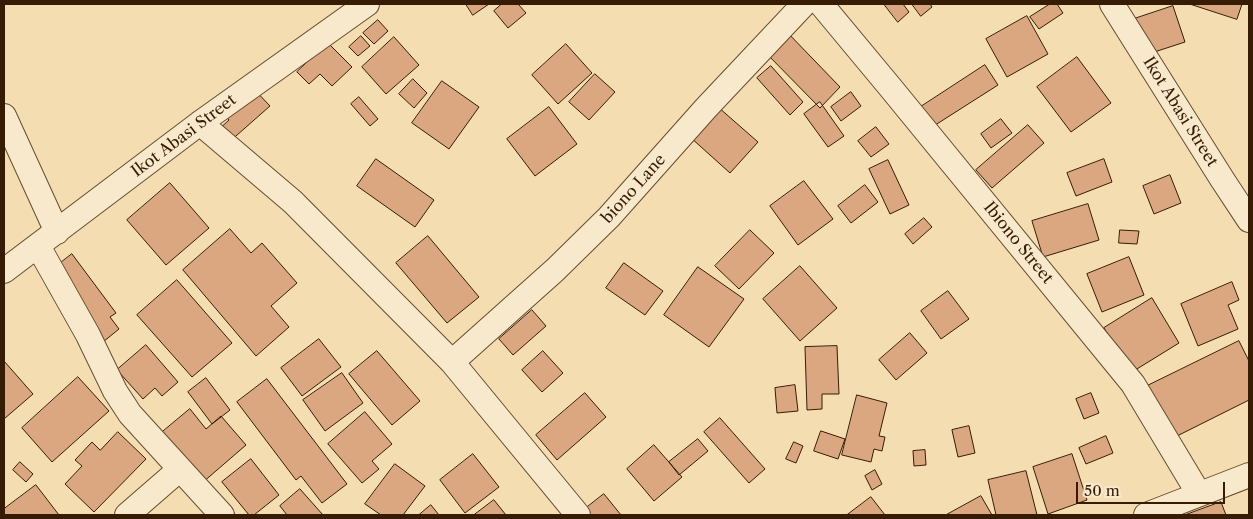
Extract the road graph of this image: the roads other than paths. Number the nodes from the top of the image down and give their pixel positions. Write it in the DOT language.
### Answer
graph roads {
  1 [pos="366,4"];
  2 [pos="804,4"];
  3 [pos="820,4"];
  4 [pos="1112,4"];
  5 [pos="4,116"];
  6 [pos="200,123"];
  7 [pos="1249,220"];
  8 [pos="57,232"];
  9 [pos="38,246"];
  10 [pos="4,271"];
  11 [pos="452,362"];
  12 [pos="180,469"];
  13 [pos="1249,475"];
  14 [pos="1199,494"];
  15 [pos="127,515"];
  16 [pos="222,515"];
  17 [pos="578,515"];
  18 [pos="1146,515"];
  1 -- 6 [label="street, Ikot Abasi Street"];
  2 -- 11 [label="street, biono Lane"];
  3 -- 14 [label="street, Ibiono Street"];
  4 -- 7 [label="street, Ikot Abasi Street"];
  5 -- 8 [label="street"];
  6 -- 8 [label="street, Ikot Abasi Street"];
  6 -- 11 [label="street"];
  8 -- 9 [label="street, Ikot Abasi Street"];
  9 -- 10 [label="street, Ikot Abasi Street"];
  9 -- 12 [label="street"];
  11 -- 17 [label="street"];
  12 -- 15 [label="street"];
  12 -- 16 [label="street"];
  13 -- 14 [label="street"];
  14 -- 18 [label="street"];
}
